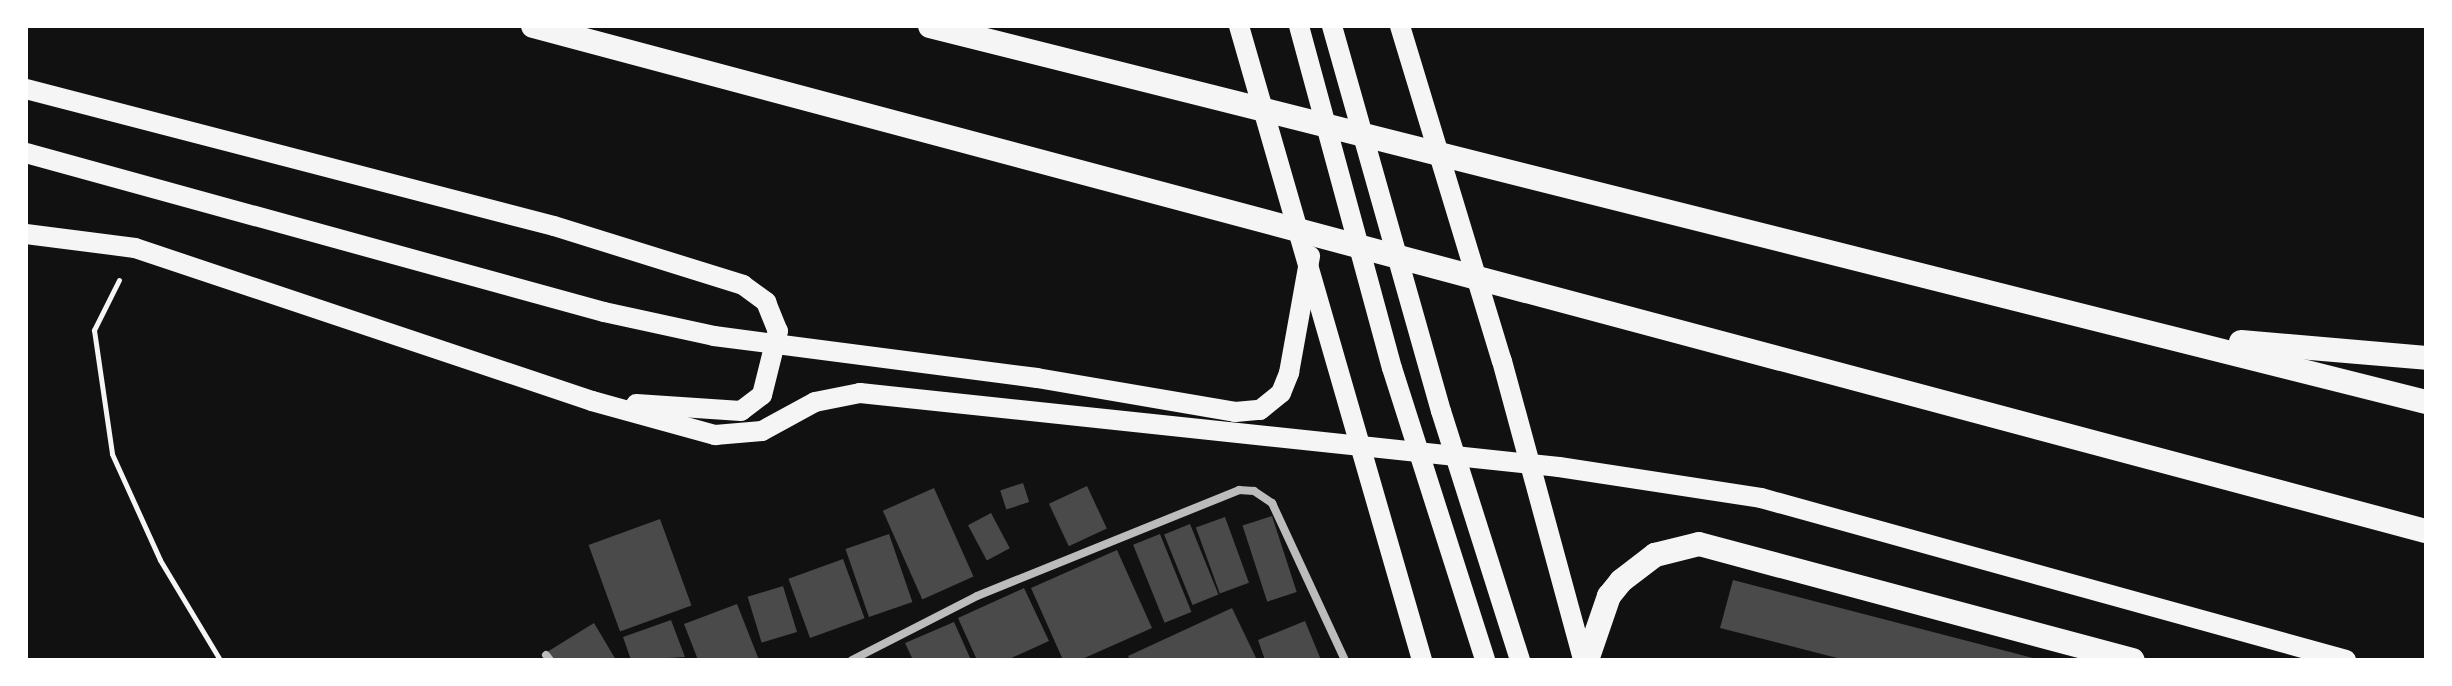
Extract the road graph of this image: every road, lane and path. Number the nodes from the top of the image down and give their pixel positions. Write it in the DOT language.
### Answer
graph roads {
  1 [pos="533,26"];
  2 [pos="930,26"];
  3 [pos="1239,26"];
  4 [pos="1299,26"];
  5 [pos="1332,26"];
  6 [pos="1400,26"];
  7 [pos="26,89"];
  8 [pos="26,153"];
  9 [pos="26,234"];
  10 [pos="135,248"];
  11 [pos="1310,256"];
  12 [pos="2175,336"];
  13 [pos="2426,358"];
  14 [pos="592,401"];
  15 [pos="2426,402"];
  16 [pos="2426,531"];
  17 [pos="220,660"];
  18 [pos="852,660"];
  19 [pos="1345,660"];
  20 [pos="1422,660"];
  21 [pos="1485,660"];
  22 [pos="1520,660"];
  23 [pos="1585,660"];
  24 [pos="2133,660"];
  25 [pos="2346,660"];
  1 -- 16 [label="highway"];
  2 -- 12 [label="highway"];
  3 -- 11 [label="main road"];
  4 -- 21 [label="main road"];
  5 -- 22 [label="main road"];
  6 -- 23 [label="main road"];
  7 -- 14 [label="main road"];
  8 -- 11 [label="main road"];
  9 -- 10 [label="main road"];
  10 -- 14 [label="main road"];
  10 -- 17 [label="path"];
  11 -- 20 [label="main road"];
  12 -- 13 [label="highway"];
  12 -- 15 [label="highway"];
  14 -- 25 [label="main road"];
  18 -- 19 [label="street"];
  23 -- 24 [label="highway"];
}
